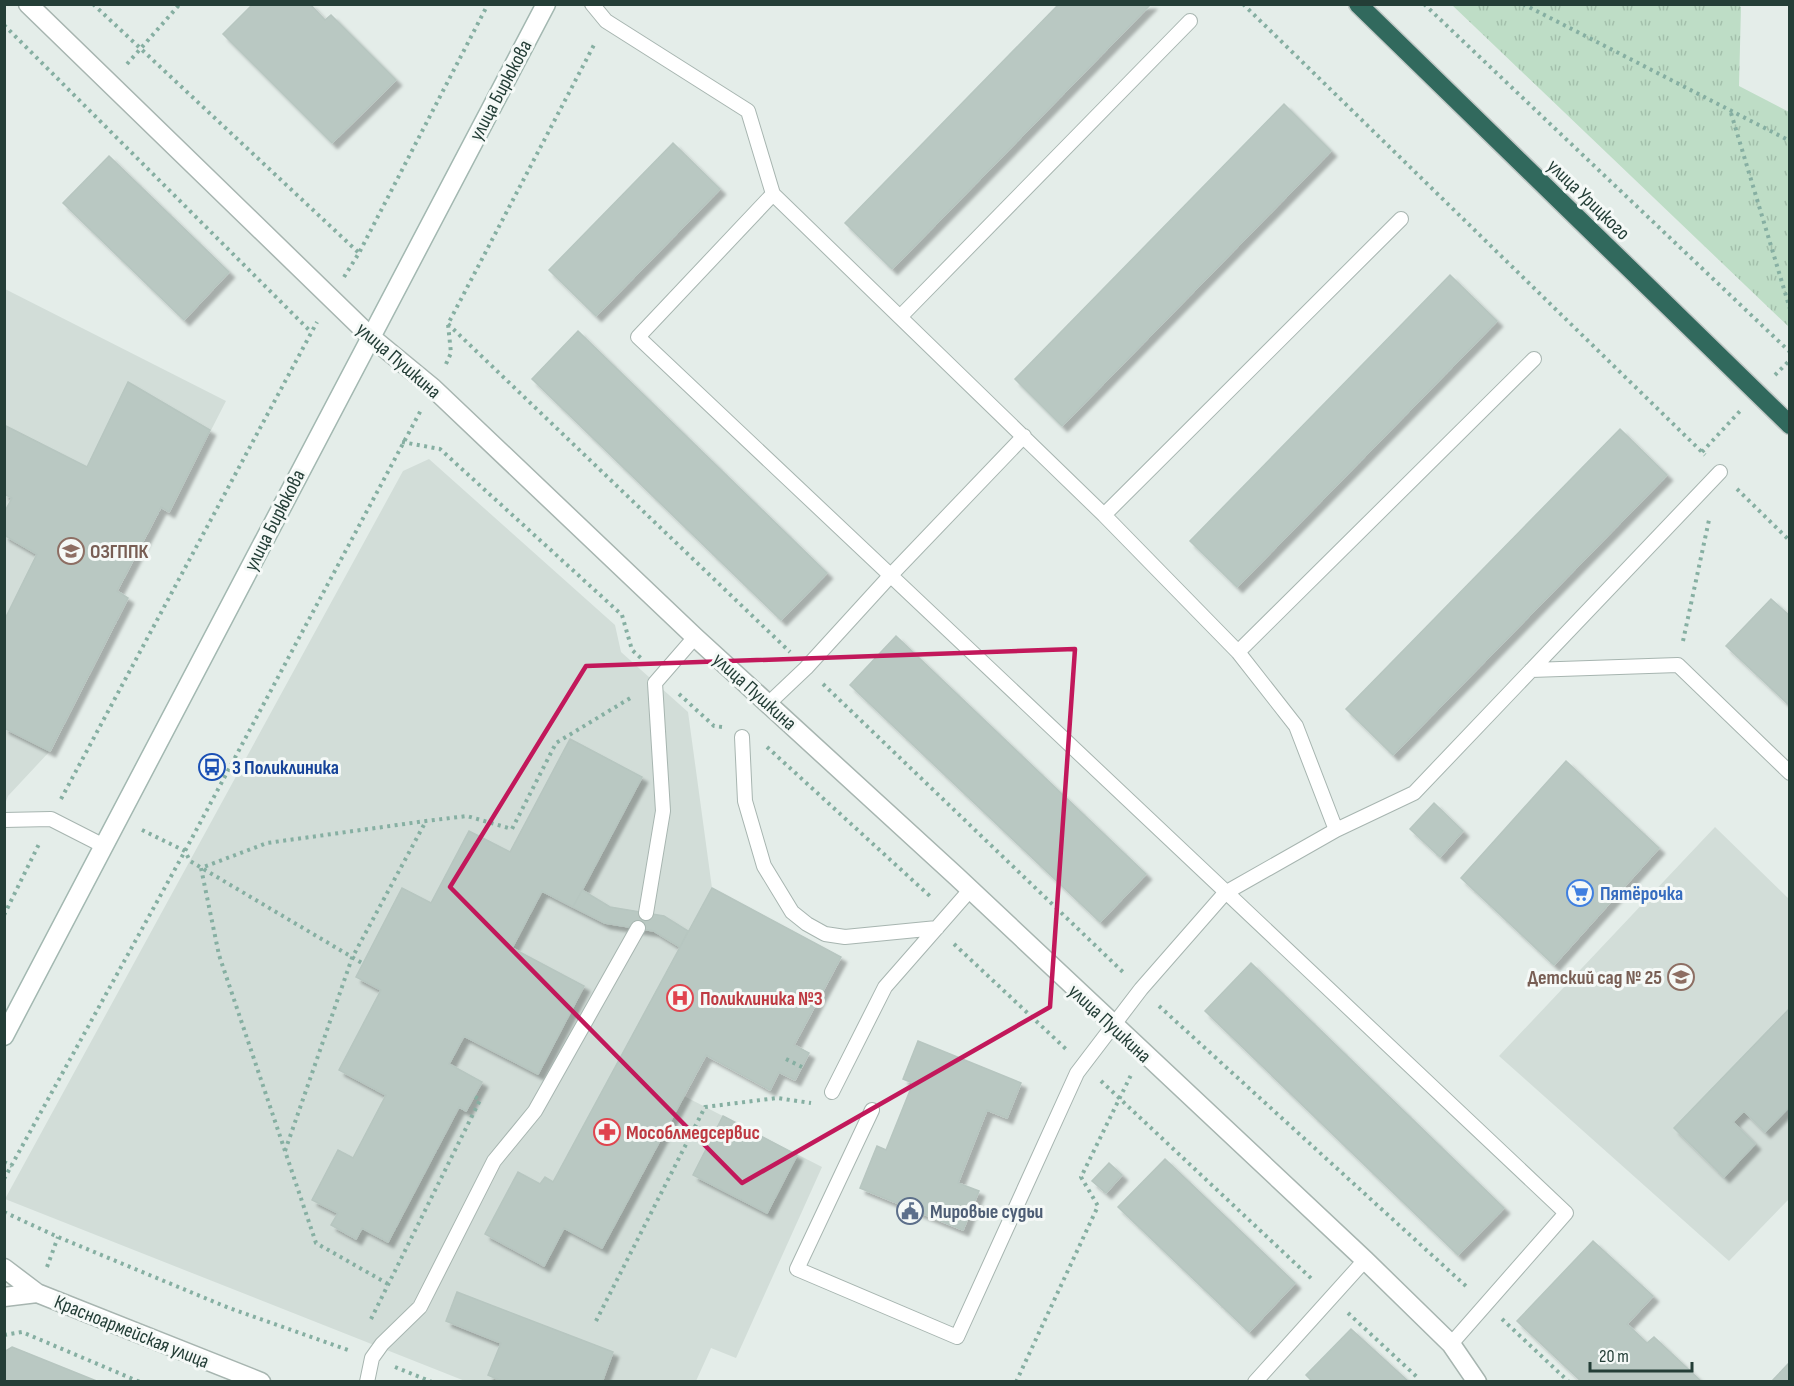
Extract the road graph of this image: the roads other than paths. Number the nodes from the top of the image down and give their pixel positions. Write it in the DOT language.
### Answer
graph roads {
  1 [pos="28,4"];
  2 [pos="546,4"];
  3 [pos="592,4"];
  4 [pos="1358,4"];
  5 [pos="1190,21"];
  6 [pos="773,194"];
  7 [pos="1401,219"];
  8 [pos="901,316"];
  9 [pos="371,337"];
  10 [pos="1534,359"];
  11 [pos="1790,425"];
  12 [pos="1024,436"];
  13 [pos="1720,472"];
  14 [pos="1104,515"];
  15 [pos="890,576"];
  16 [pos="695,637"];
  17 [pos="1238,652"];
  18 [pos="1531,670"];
  19 [pos="768,704"];
  20 [pos="742,737"];
  21 [pos="1790,773"];
  22 [pos="4,820"];
  23 [pos="1336,831"];
  24 [pos="104,846"];
  25 [pos="970,890"];
  26 [pos="1225,893"];
  27 [pos="646,912"];
  28 [pos="638,928"];
  29 [pos="937,928"];
  30 [pos="1112,1025"];
  31 [pos="4,1036"];
  32 [pos="832,1092"];
  33 [pos="872,1110"];
  34 [pos="1365,1260"];
  35 [pos="4,1268"];
  36 [pos="37,1293"];
  37 [pos="4,1297"];
  38 [pos="1451,1344"];
  39 [pos="1476,1381"];
  40 [pos="261,1382"];
  41 [pos="367,1382"];
  42 [pos="1255,1382"];
  1 -- 9 [label="street, улица Пушкина"];
  2 -- 9 [label="street, улица Бирюкова"];
  3 -- 6 [label="lane"];
  4 -- 11 [label="highway, улица Урицкого"];
  5 -- 8 [label="lane"];
  6 -- 8 [label="lane"];
  6 -- 15 [label="lane"];
  7 -- 14 [label="lane"];
  8 -- 12 [label="lane"];
  9 -- 16 [label="street, улица Пушкина"];
  9 -- 24 [label="street, улица Бирюкова"];
  10 -- 17 [label="lane"];
  12 -- 14 [label="lane"];
  12 -- 15 [label="lane"];
  13 -- 18 [label="lane"];
  14 -- 17 [label="lane"];
  15 -- 19 [label="lane"];
  15 -- 26 [label="lane"];
  16 -- 19 [label="street, улица Пушкина"];
  16 -- 27 [label="lane"];
  17 -- 23 [label="lane"];
  18 -- 21 [label="lane"];
  18 -- 23 [label="lane"];
  19 -- 25 [label="street, улица Пушкина"];
  20 -- 29 [label="lane"];
  22 -- 24 [label="lane"];
  23 -- 26 [label="lane"];
  24 -- 31 [label="street, улица Бирюкова"];
  25 -- 29 [label="lane"];
  25 -- 30 [label="street, улица Пушкина"];
  26 -- 30 [label="lane"];
  26 -- 38 [label="lane"];
  28 -- 41 [label="lane"];
  29 -- 32 [label="lane"];
  30 -- 33 [label="lane"];
  30 -- 34 [label="street, улица Пушкина"];
  34 -- 38 [label="street, улица Пушкина"];
  34 -- 42 [label="lane"];
  35 -- 36 [label="street"];
  36 -- 37 [label="street"];
  36 -- 40 [label="street, Красноармейская улица"];
  38 -- 39 [label="street, улица Пушкина"];
}
